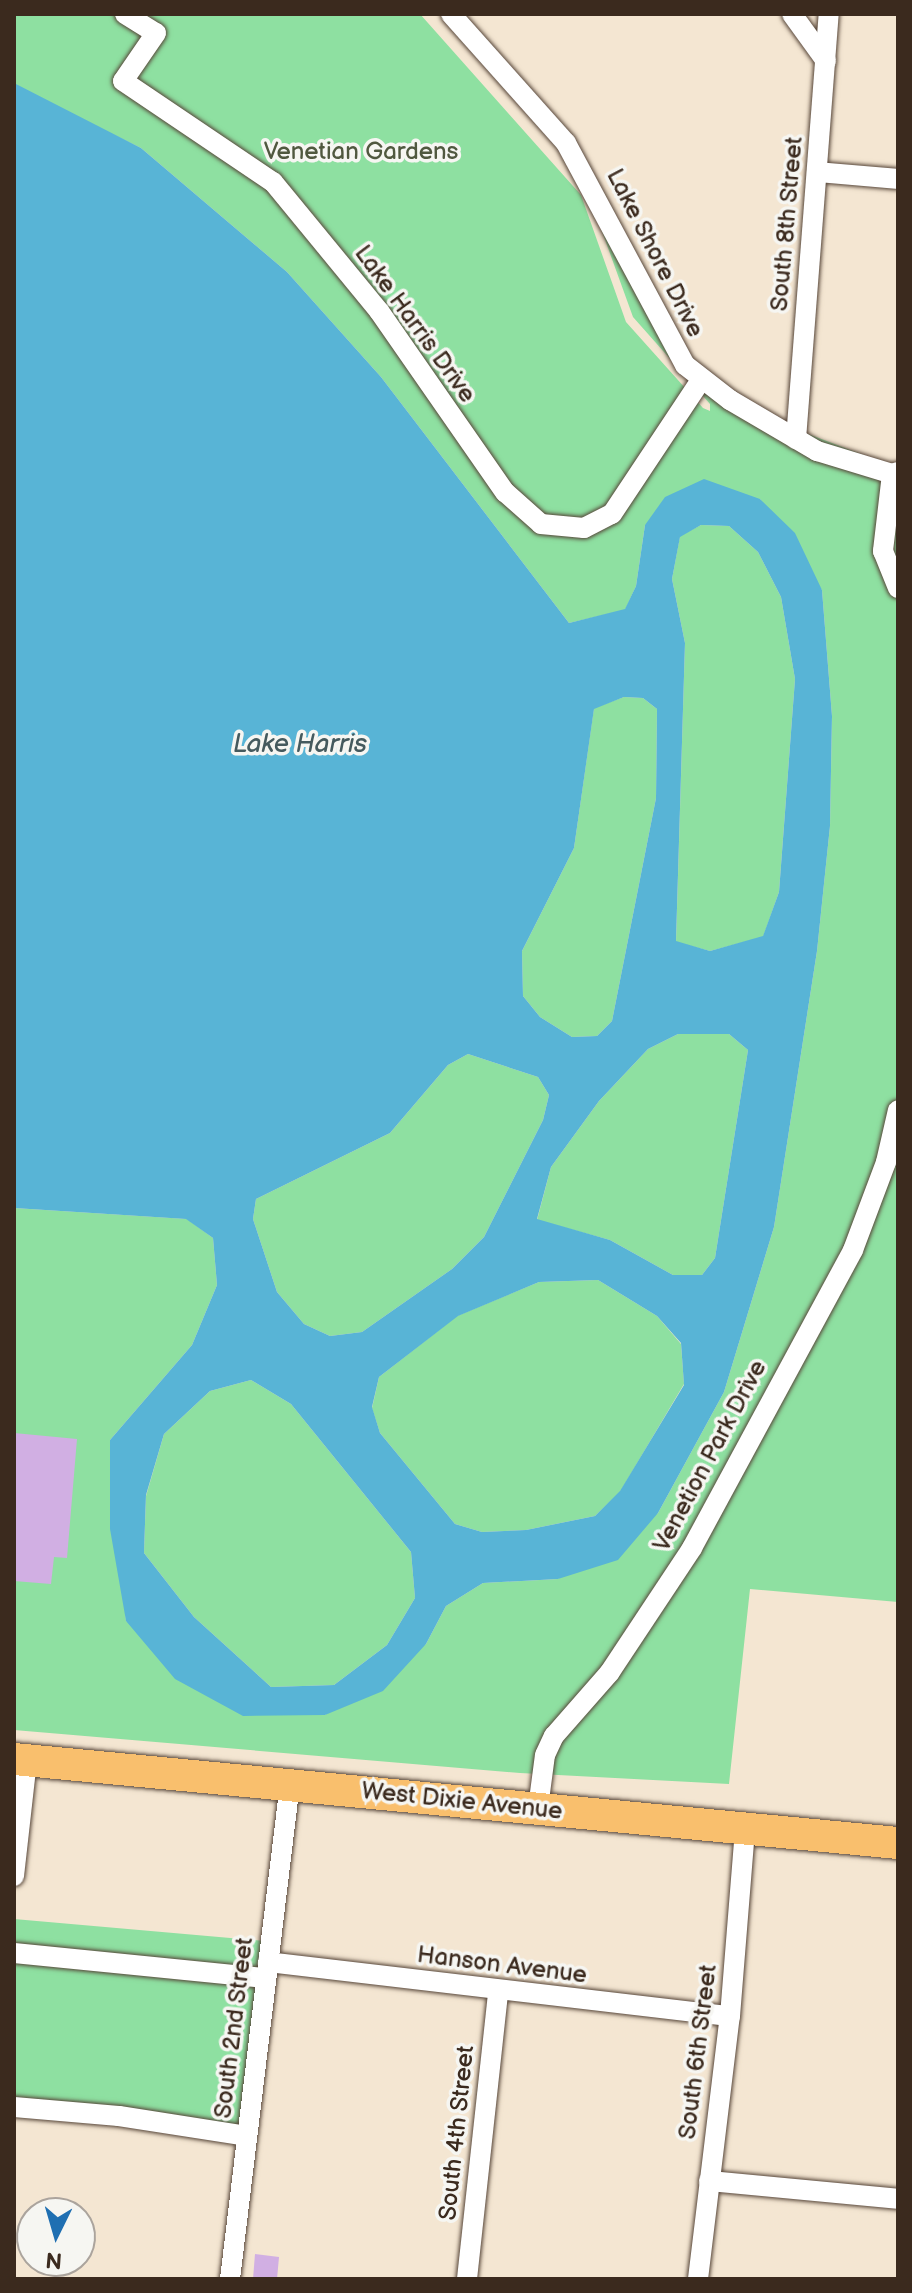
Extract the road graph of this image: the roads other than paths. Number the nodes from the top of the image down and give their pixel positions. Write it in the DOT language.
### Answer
graph roads {
  1 [pos="125,14"];
  2 [pos="451,14"];
  3 [pos="792,14"];
  4 [pos="829,14"];
  5 [pos="826,61"];
  6 [pos="817,172"];
  7 [pos="898,179"];
  8 [pos="701,380"];
  9 [pos="796,439"];
  10 [pos="896,476"];
  11 [pos="898,588"];
  12 [pos="898,1110"];
  13 [pos="20,1759"];
  14 [pos="290,1783"];
  15 [pos="538,1808"];
  16 [pos="745,1830"];
  17 [pos="898,1843"];
  18 [pos="14,1876"];
  19 [pos="14,1953"];
  20 [pos="267,1970"];
  21 [pos="498,1992"];
  22 [pos="730,2016"];
  23 [pos="14,2107"];
  24 [pos="246,2136"];
  25 [pos="709,2181"];
  26 [pos="898,2199"];
  27 [pos="230,2279"];
  28 [pos="467,2279"];
  29 [pos="698,2279"];
  1 -- 8 [label="street, Lake Harris Drive"];
  2 -- 8 [label="street, Lake Shore Drive"];
  3 -- 5 [label="street"];
  4 -- 5 [label="street, South 8th Street"];
  5 -- 6 [label="street, South 8th Street"];
  6 -- 7 [label="street"];
  6 -- 9 [label="street, South 8th Street"];
  8 -- 9 [label="street, Lake Shore Drive"];
  9 -- 10 [label="street, Lake Shore Drive"];
  10 -- 11 [label="street"];
  12 -- 15 [label="street, Venetion Park Drive"];
  13 -- 14 [label="main road, West Dixie Avenue"];
  13 -- 18 [label="street"];
  14 -- 15 [label="main road, West Dixie Avenue"];
  14 -- 20 [label="street, South 2nd Street"];
  15 -- 16 [label="main road, West Dixie Avenue"];
  16 -- 17 [label="main road, West Dixie Avenue"];
  16 -- 22 [label="street, South 6th Street"];
  19 -- 20 [label="street, Hanson Avenue"];
  20 -- 21 [label="street, Hanson Avenue"];
  20 -- 24 [label="street, South 2nd Street"];
  21 -- 22 [label="street, Hanson Avenue"];
  21 -- 28 [label="street, South 4th Street"];
  22 -- 25 [label="street, South 6th Street"];
  23 -- 24 [label="street"];
  24 -- 27 [label="street, South 2nd Street"];
  25 -- 26 [label="street"];
  25 -- 29 [label="street, South 6th Street"];
}
